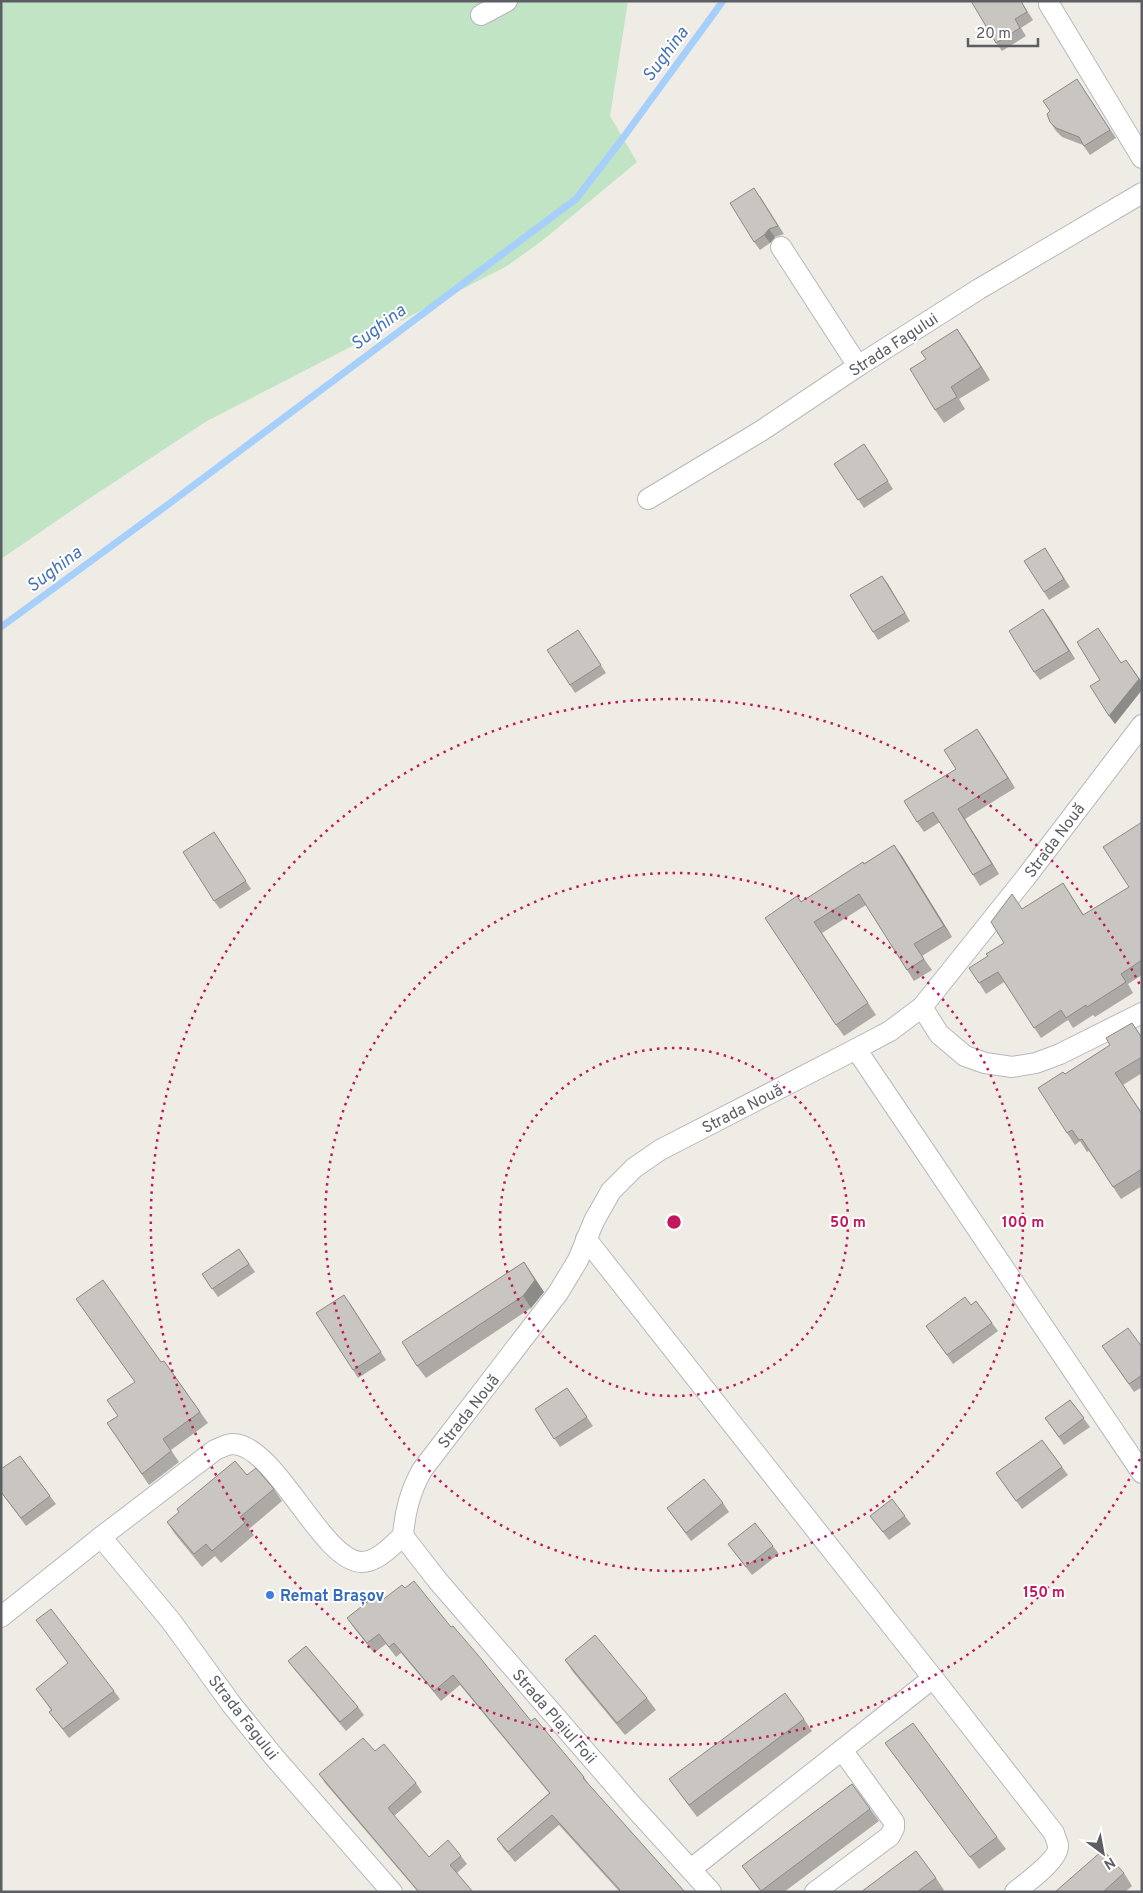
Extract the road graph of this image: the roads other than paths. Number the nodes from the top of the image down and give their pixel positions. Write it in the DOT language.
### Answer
graph roads {
  1 [pos="507,1"];
  2 [pos="1049,4"];
  3 [pos="481,15"];
  4 [pos="1142,158"];
  5 [pos="1142,193"];
  6 [pos="781,247"];
  7 [pos="858,366"];
  8 [pos="648,499"];
  9 [pos="1142,726"];
  10 [pos="922,1007"];
  11 [pos="1142,1013"];
  12 [pos="856,1050"];
  13 [pos="586,1240"];
  14 [pos="1142,1473"];
  15 [pos="403,1536"];
  16 [pos="101,1537"];
  17 [pos="1,1617"];
  18 [pos="933,1678"];
  19 [pos="842,1750"];
  20 [pos="691,1869"];
  21 [pos="392,1892"];
  22 [pos="711,1892"];
  23 [pos="814,1892"];
  24 [pos="1015,1892"];
  1 -- 3 [label="street"];
  2 -- 4 [label="street"];
  5 -- 7 [label="street, Strada Fagului"];
  6 -- 7 [label="street"];
  7 -- 8 [label="street, Strada Fagului"];
  9 -- 10 [label="street, Strada Nouă"];
  10 -- 11 [label="street"];
  10 -- 12 [label="street, Strada Nouă"];
  12 -- 13 [label="street, Strada Nouă"];
  12 -- 14 [label="street"];
  13 -- 15 [label="street, Strada Nouă"];
  13 -- 18 [label="street"];
  15 -- 16 [label="street"];
  15 -- 20 [label="street, Strada Plaiul Foii"];
  16 -- 17 [label="street"];
  16 -- 21 [label="street, Strada Fagului"];
  18 -- 19 [label="street"];
  18 -- 24 [label="street"];
  19 -- 20 [label="street"];
  19 -- 23 [label="street"];
  20 -- 22 [label="street, Strada Plaiul Foii"];
}
